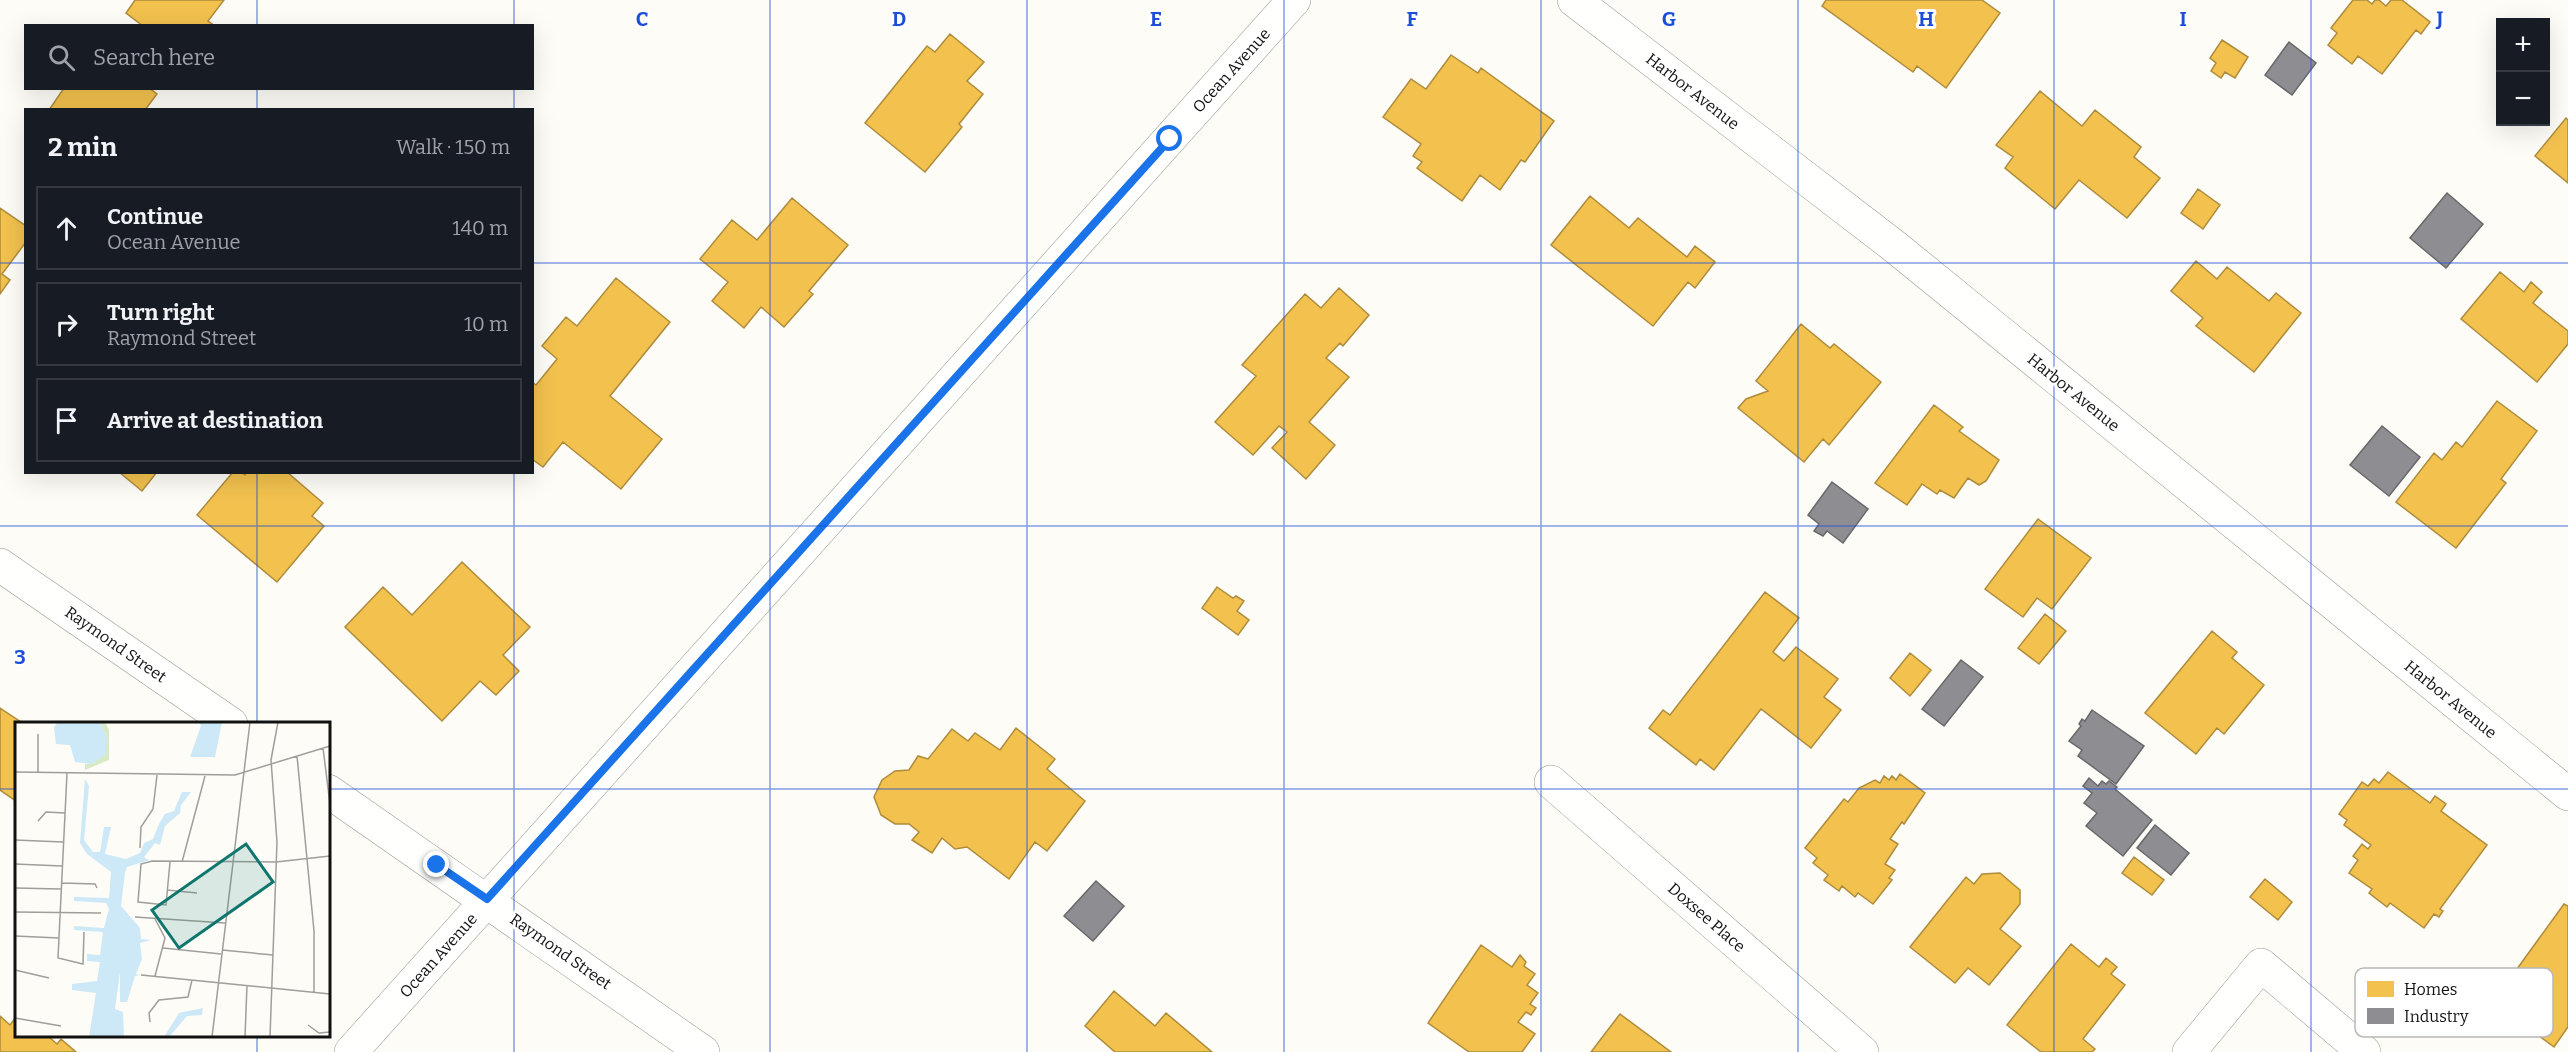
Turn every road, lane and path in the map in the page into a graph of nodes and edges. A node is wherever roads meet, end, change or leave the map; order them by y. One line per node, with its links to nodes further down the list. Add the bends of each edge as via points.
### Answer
1 (1294, 0): 8 (street, Ocean Avenue)
2 (1574, 0): 7 (street, Harbor Avenue, via 1894,246)
3 (0, 565): 4 (street, Raymond Street)
4 (230, 722)
5 (1551, 782): 11 (street, Doxsee Place)
6 (330, 791): 8 (street, Raymond Street)
7 (2568, 794)
8 (487, 899): 9 (street, Ocean Avenue); 10 (street, Raymond Street)
9 (351, 1052)
10 (703, 1052)
11 (1862, 1052)
12 (2189, 1052): 13 (street, via 2261,965)
13 (2364, 1052)

